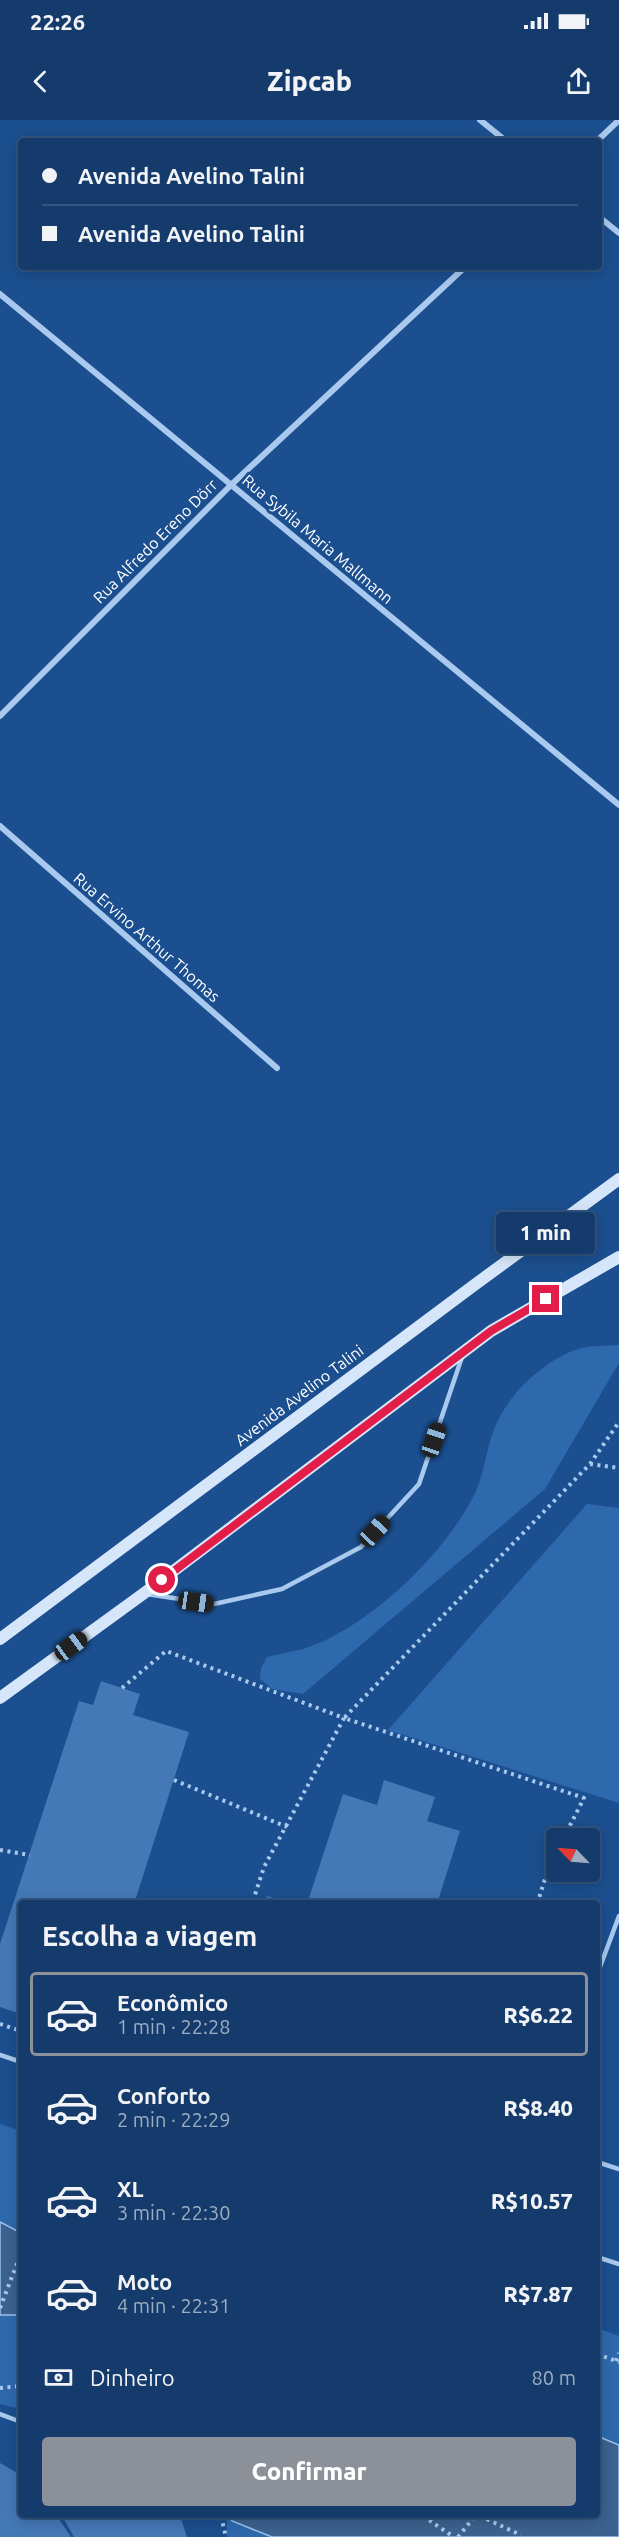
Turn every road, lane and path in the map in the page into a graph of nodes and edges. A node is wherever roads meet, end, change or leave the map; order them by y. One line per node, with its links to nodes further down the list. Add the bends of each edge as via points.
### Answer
1 (480, 120): 3 (street)
2 (619, 120): 4 (street)
3 (502, 138)
4 (600, 138)
5 (602, 219): 6 (street)
6 (619, 233)
7 (462, 270): 9 (street, Rua Alfredo Ereno Dörr)
8 (0, 294): 9 (street, Rua Sybila Maria Mallmann)
9 (231, 485): 10 (street, Rua Alfredo Ereno Dörr); 11 (street, Rua Sybila Maria Mallmann)
10 (0, 716)
11 (619, 805)
12 (0, 826): 13 (street, Rua Ervino Arthur Thomas)
13 (277, 1068)
14 (619, 1179): 21 (main road, Avenida Avelino Talini)
15 (619, 1257): 16 (main road, via 491,1331)
16 (464, 1352): 20 (main road); 20 (lane, via 419,1484 361,1547 282,1589 214,1604)
17 (619, 1422): 18 (path)
18 (590, 1464): 19 (path); 24 (path)
19 (619, 1468)
20 (143, 1594): 23 (main road)
21 (0, 1639)
22 (122, 1688): 24 (path, via 166,1652)
23 (0, 1698)
24 (345, 1718): 26 (path); 27 (path, via 584,1798)
25 (174, 1780): 26 (path)
26 (287, 1827): 31 (path, via 264,1867)
27 (569, 1828)
28 (0, 1850): 29 (path)
29 (30, 1855)
30 (546, 1876): 32 (path)
31 (253, 1900)
32 (538, 1900)
33 (619, 1916): 34 (lane)
34 (600, 1967)
35 (0, 2024): 36 (path)
36 (18, 2030)
37 (0, 2055): 38 (lane)
38 (18, 2061)
39 (600, 2163): 40 (lane)
40 (619, 2169)
41 (600, 2258): 43 (lane)
42 (18, 2261): 44 (path)
43 (619, 2264)
44 (0, 2308)
45 (619, 2354): 47 (path)
46 (600, 2355): 47 (path)
47 (618, 2362)
48 (18, 2386): 49 (path)
49 (0, 2388)
50 (0, 2414): 51 (lane)
51 (18, 2421)
52 (221, 2518): 57 (path)
53 (426, 2518): 58 (path)
54 (473, 2518): 58 (path)
55 (484, 2518): 56 (path)
56 (521, 2535)
57 (226, 2537)
58 (456, 2537)

